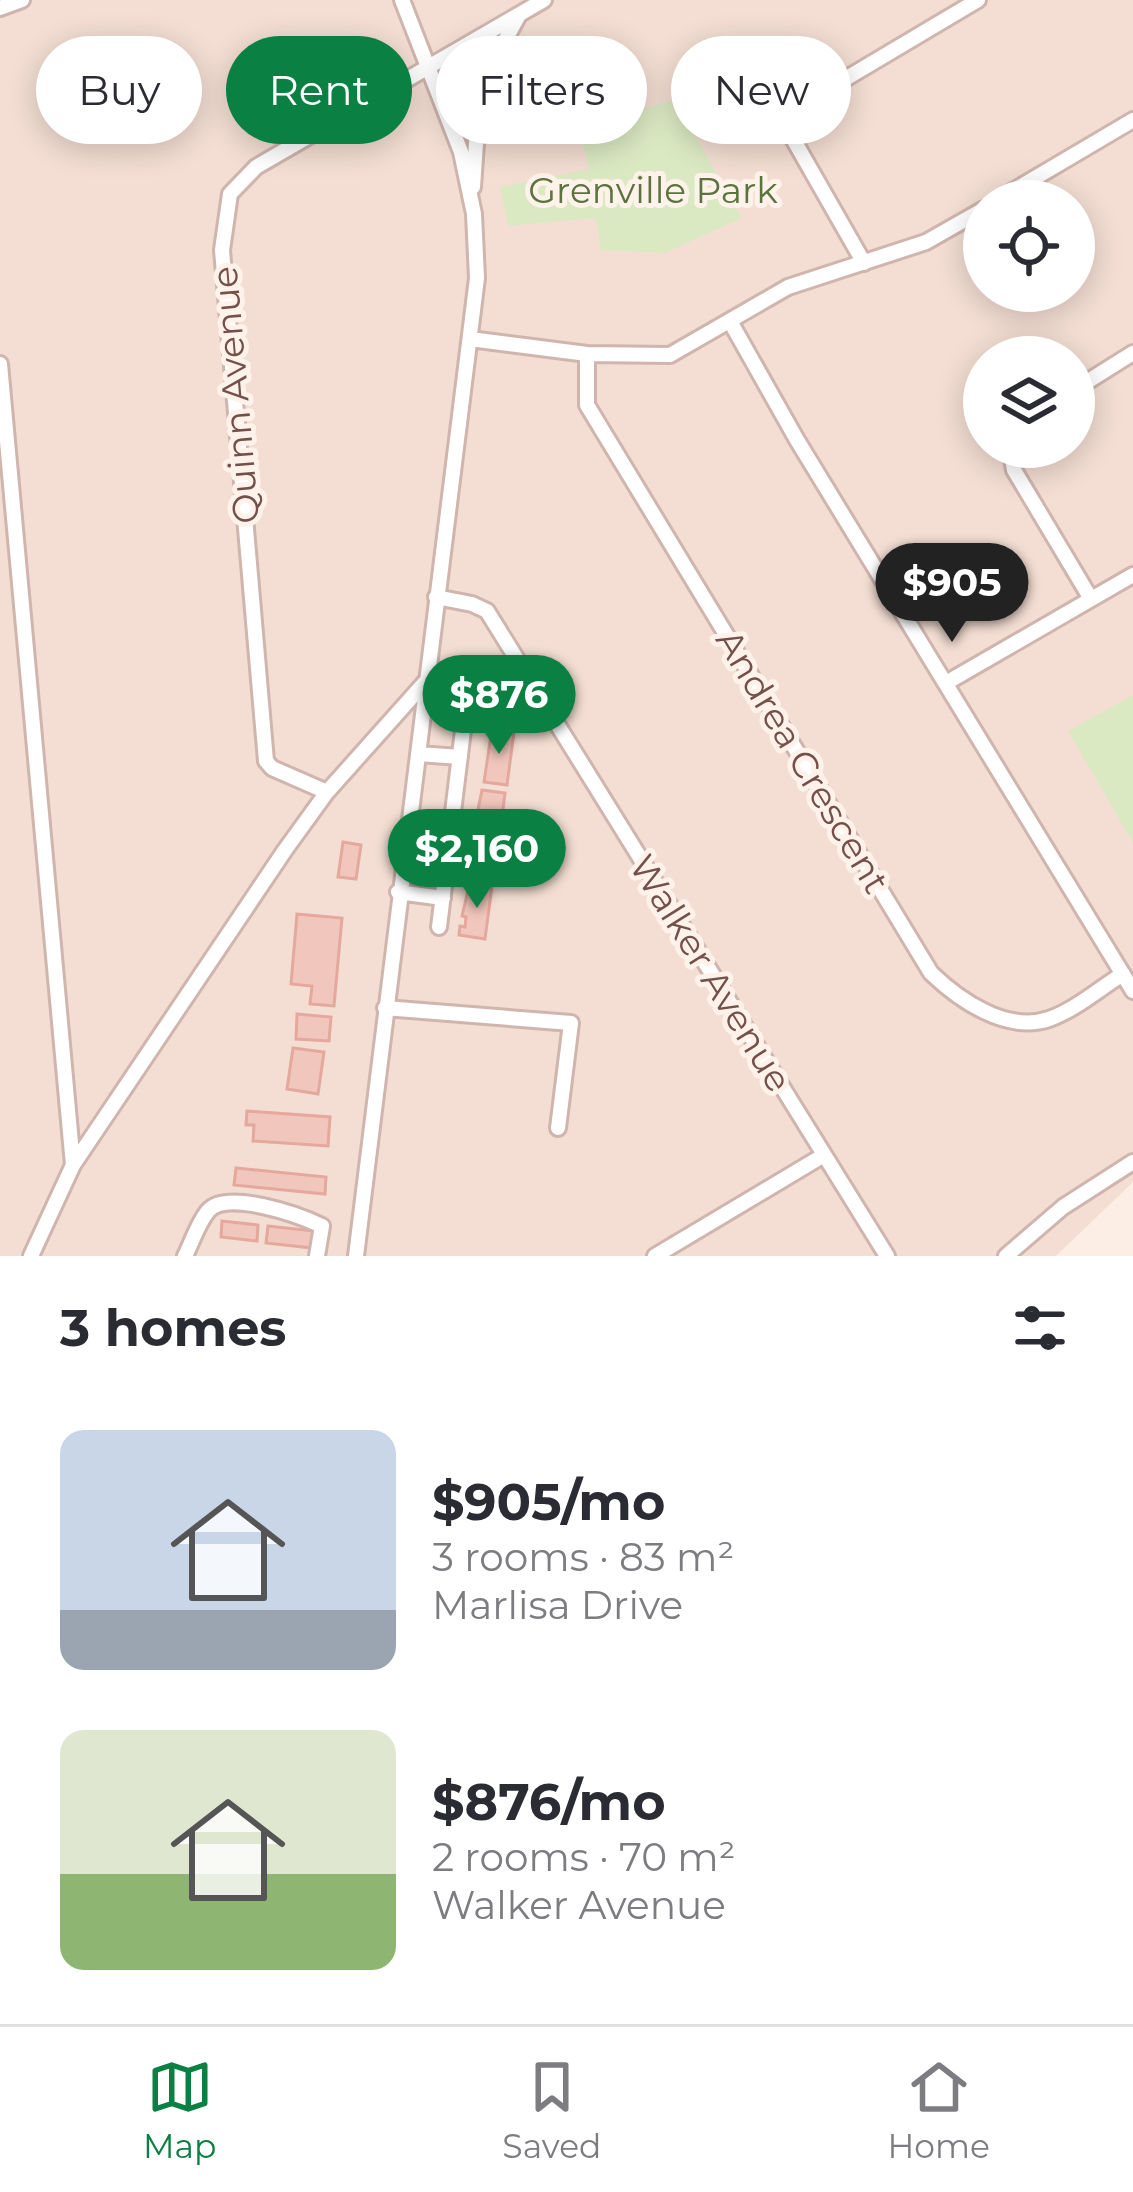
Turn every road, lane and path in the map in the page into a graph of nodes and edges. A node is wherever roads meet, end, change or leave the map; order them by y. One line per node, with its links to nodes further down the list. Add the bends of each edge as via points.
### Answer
1 (22, 0): 5 (street)
2 (402, 0): 7 (street)
3 (544, 0): 6 (street)
4 (978, 0): 12 (street, via 792,117 792,137)
5 (0, 8)
6 (519, 14): 7 (street); 10 (street, via 480,86)
7 (426, 68): 10 (street); 28 (street, Quinn Avenue, via 256,167 230,194 224,218 266,761)
8 (1133, 120): 9 (street)
9 (1032, 180)
10 (472, 204): 14 (street, via 477,278)
11 (963, 220): 12 (street)
12 (864, 262): 13 (street, via 788,287)
13 (731, 322): 16 (street, via 661,357); 24 (street)
14 (470, 339): 16 (street); 21 (street)
15 (1133, 353): 18 (street)
16 (587, 354): 32 (street, Andrea Crescent, via 587,405 931,973 955,996 1016,1024 1050,1018)
17 (0, 364): 38 (street)
18 (1095, 377)
19 (1014, 468): 22 (street)
20 (1133, 575): 22 (street)
21 (436, 597): 23 (street); 36 (street, Walker Avenue, via 487,611)
22 (1090, 599): 24 (street)
23 (428, 679): 26 (street); 28 (street)
24 (946, 683): 32 (street)
25 (464, 722): 27 (street)
26 (418, 754): 27 (street); 29 (street)
27 (460, 757): 30 (street)
28 (327, 792): 38 (street)
29 (398, 892): 30 (street); 34 (street)
30 (442, 898): 31 (street)
31 (439, 926)
32 (1123, 974): 33 (street)
33 (1133, 991)
34 (386, 1008): 35 (street, via 571,1023); 42 (street)
35 (558, 1128)
36 (824, 1155): 43 (street); 44 (street, Walker Avenue)
37 (1133, 1162): 45 (street)
38 (73, 1165): 39 (street)
39 (31, 1256)
40 (185, 1256): 41 (street, via 207,1212 234,1201 322,1226)
41 (317, 1256)
42 (356, 1256)
43 (655, 1256)
44 (887, 1256)
45 (1006, 1256)

